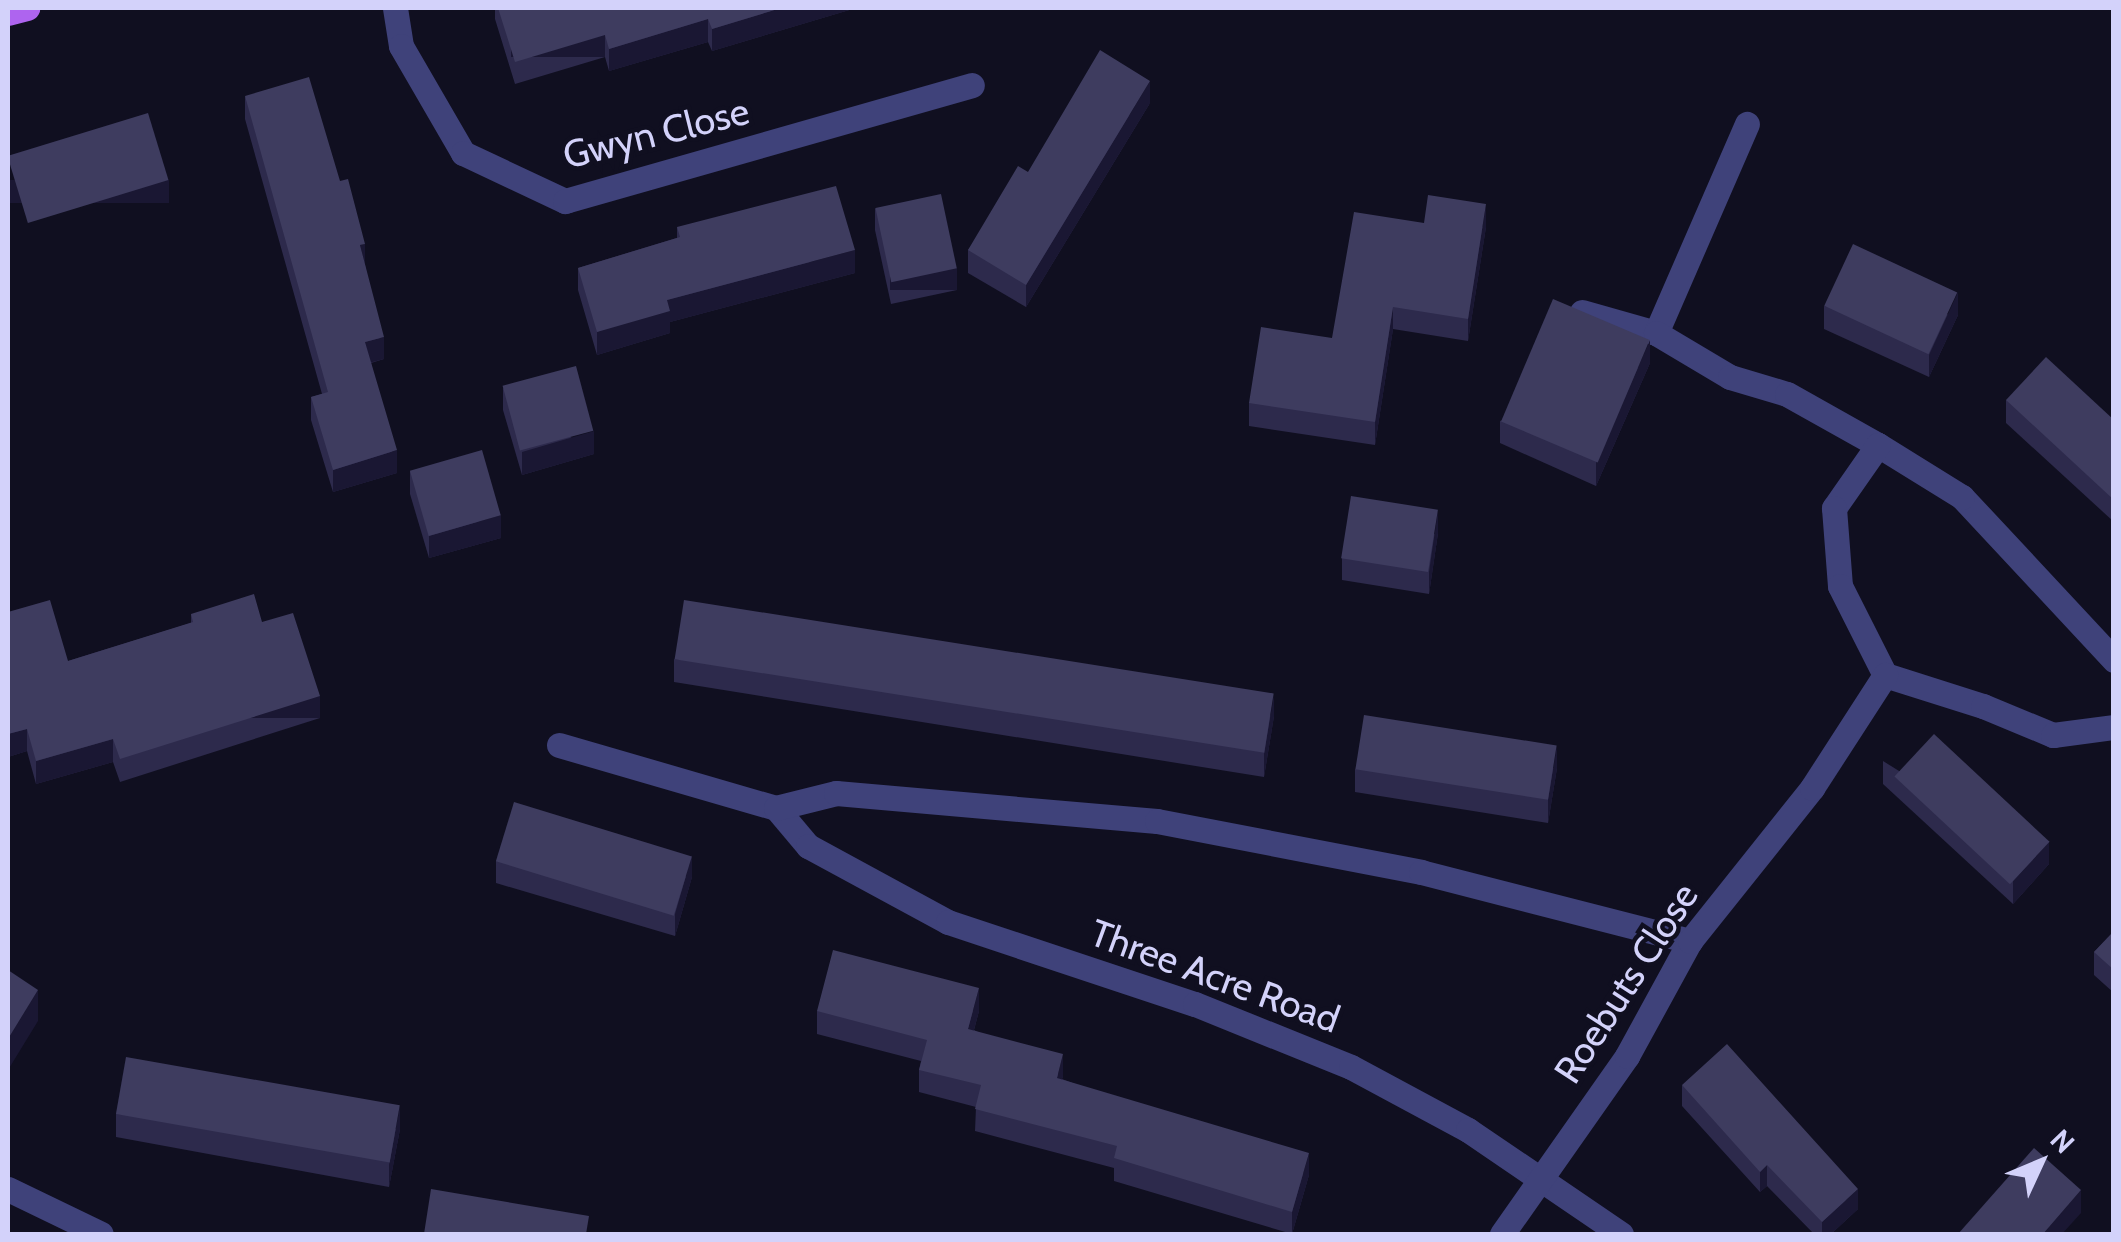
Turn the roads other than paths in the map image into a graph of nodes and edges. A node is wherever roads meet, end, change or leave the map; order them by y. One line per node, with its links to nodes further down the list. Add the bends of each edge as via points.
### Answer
1 (27, 8): 3 (main road)
2 (395, 8): 4 (street, Gwyn Close, via 401,46 463,153 565,200)
3 (8, 13)
4 (972, 84)
5 (1747, 124): 7 (street)
6 (1582, 312): 7 (street)
7 (1656, 333): 8 (street, via 1730,377 1787,394)
8 (1878, 445): 9 (street, via 1962,497); 10 (street, via 1834,508 1840,586)
9 (2114, 660)
10 (1885, 675): 11 (street, via 2054,735); 14 (street, Roebuts Close, via 1812,788)
11 (2114, 727)
12 (559, 746): 13 (street)
13 (776, 808): 14 (street, via 836,793 1157,821 1421,872); 15 (street, Three Acre Road, via 808,846 948,922 1196,1004 1351,1067)
14 (1690, 940): 15 (street, Roebuts Close, via 1627,1056)
15 (1542, 1179): 18 (street, Roebuts Close); 19 (street, Three Acre Road)
16 (8, 1189): 17 (street)
17 (101, 1234)
18 (1502, 1234)
19 (1621, 1234)

